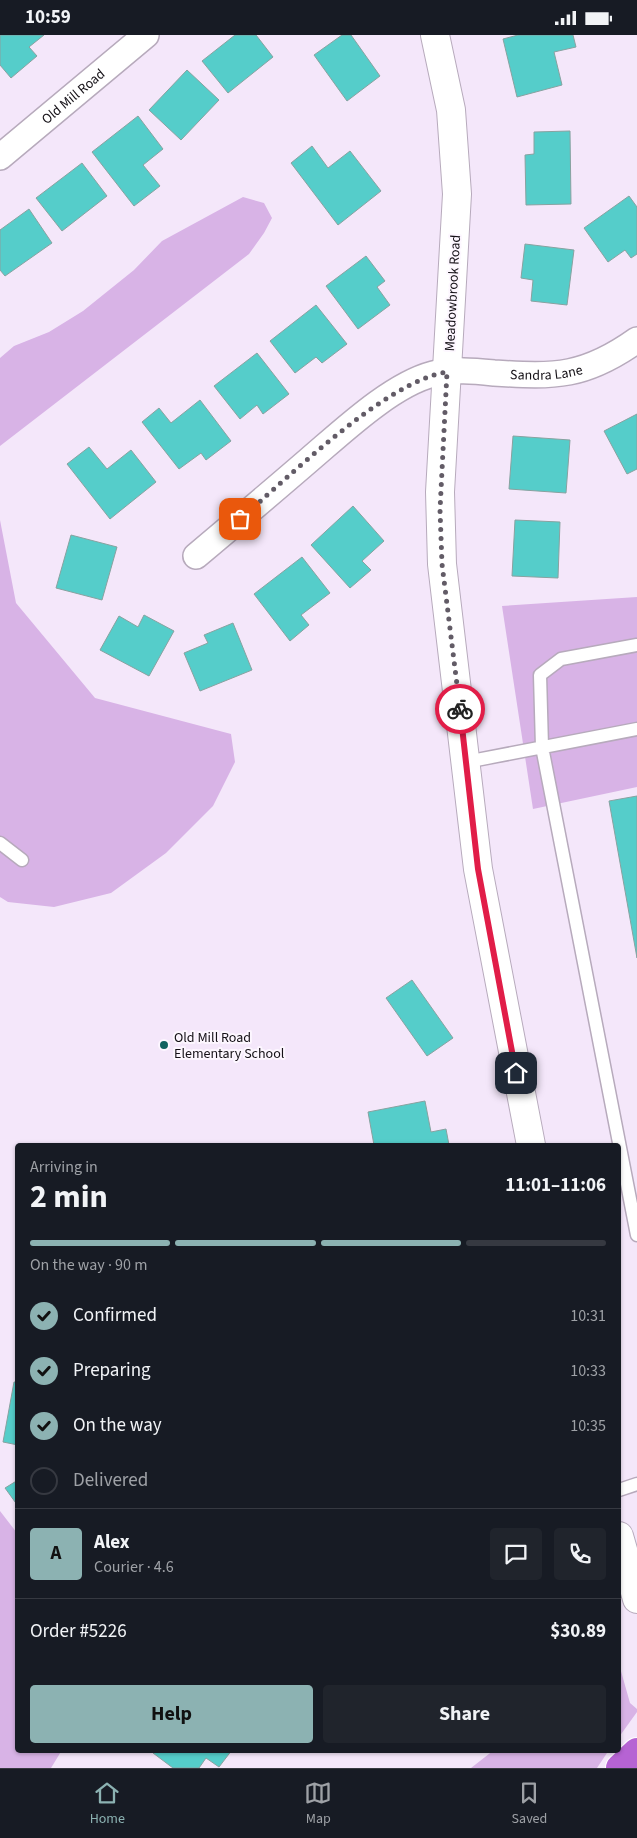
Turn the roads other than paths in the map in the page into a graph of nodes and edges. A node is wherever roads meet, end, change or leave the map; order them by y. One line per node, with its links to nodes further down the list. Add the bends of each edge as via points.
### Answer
1 (146, 35): 3 (street, Old Mill Road)
2 (435, 35): 5 (street, Meadowbrook Road, via 451,110 457,194)
3 (0, 157)
4 (637, 340): 5 (street, Sandra Lane, via 609,359 586,369 539,376 459,370)
5 (447, 372): 6 (street, Sandra Lane, via 433,374 404,387 356,420); 10 (street, Meadowbrook Road, via 440,493 442,564)
6 (196, 556)
7 (637, 645): 9 (lane, via 561,659 540,675)
8 (637, 729): 9 (lane)
9 (542, 747): 10 (lane); 14 (lane)
10 (466, 762): 13 (street, Meadowbrook Road, via 478,869)
11 (0, 843): 12 (lane)
12 (22, 859)
13 (531, 1143)
14 (619, 1143)
15 (621, 1153): 16 (lane)
16 (637, 1235)
17 (637, 1484): 18 (lane)
18 (621, 1489)
19 (621, 1543): 20 (street)
20 (637, 1599)
21 (637, 1752): 22 (highway)
22 (620, 1768)

